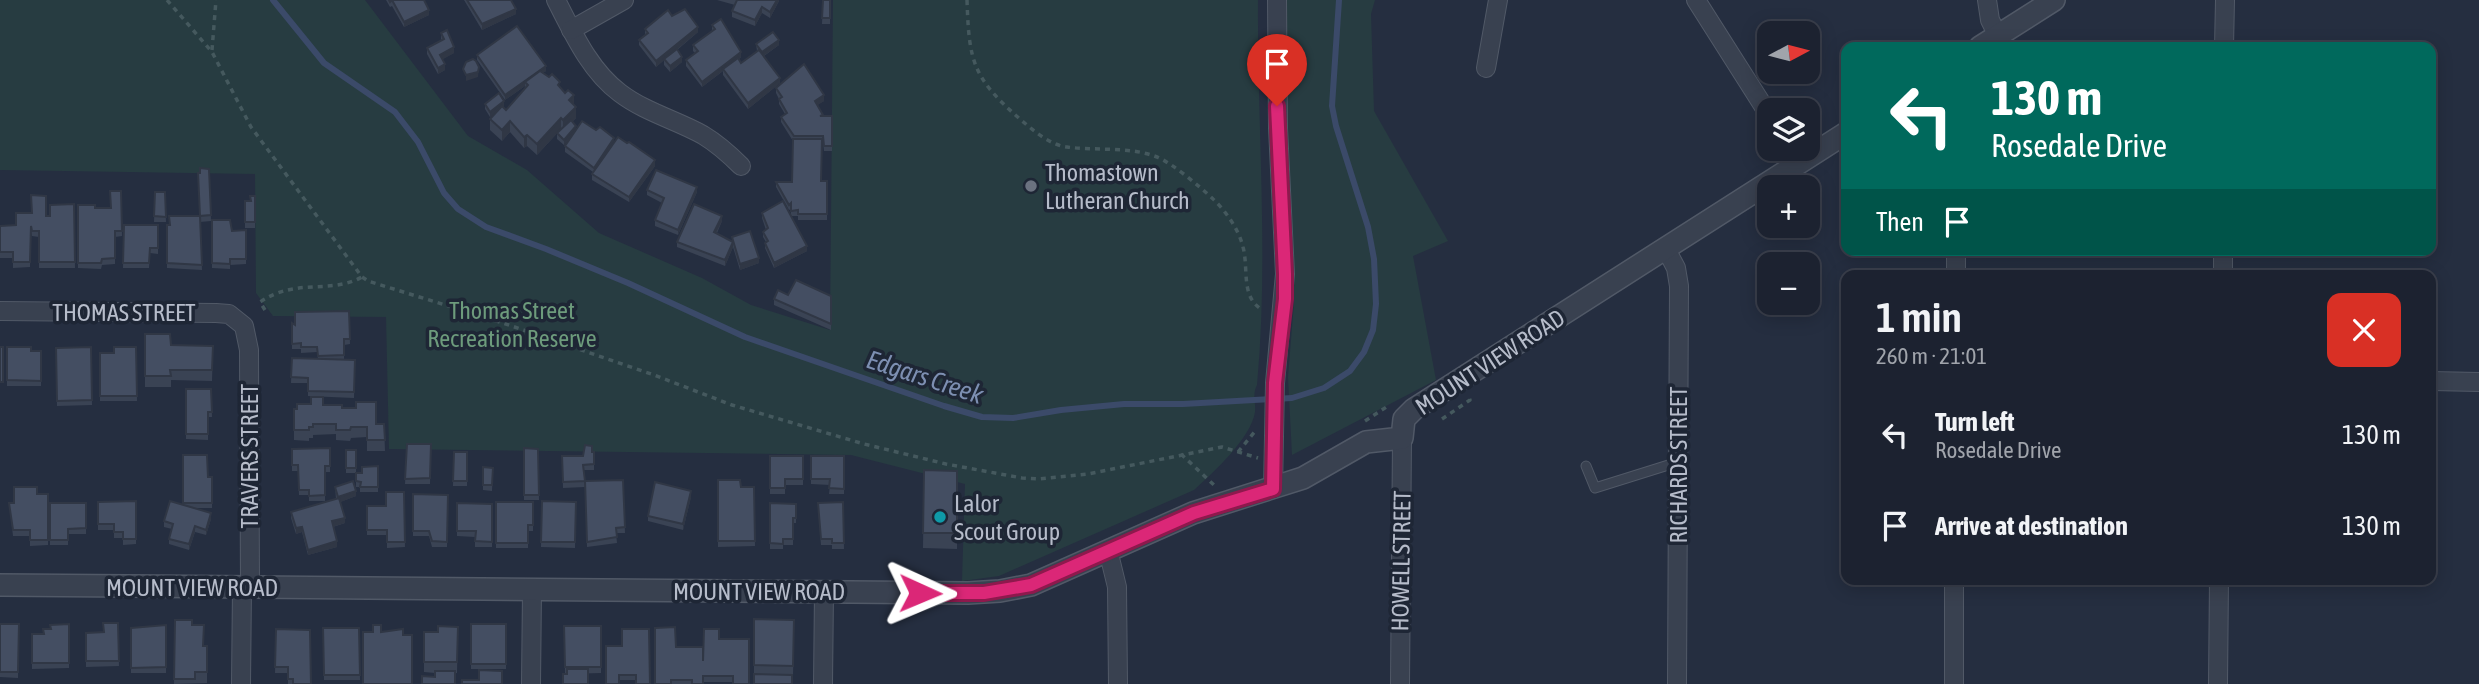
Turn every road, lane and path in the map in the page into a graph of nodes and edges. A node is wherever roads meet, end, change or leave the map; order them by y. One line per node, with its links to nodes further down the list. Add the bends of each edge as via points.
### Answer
1 (167, 0): 15 (path)
2 (216, 0): 15 (path)
3 (556, 0): 12 (street)
4 (624, 0): 12 (street)
5 (967, 0): 26 (path, via 970,49 978,72 984,84 1031,129 1063,147 1159,157 1213,199 1238,232 1248,294 1252,304 1264,311)
6 (1277, 0): 31 (street, via 1285,299)
7 (1499, 0): 16 (street)
8 (1696, 0): 17 (street)
9 (1987, 0): 13 (street)
10 (2054, 0): 13 (street)
11 (2225, 0): 14 (street)
12 (571, 30): 21 (street, via 599,73 622,94 702,135)
13 (1989, 42)
14 (2224, 42)
15 (212, 52): 23 (path, via 251,127)
16 (1486, 68)
17 (1758, 98)
18 (1841, 135): 19 (street, MOUNT VIEW ROAD)
19 (1820, 145)
20 (1788, 161): 22 (street, MOUNT VIEW ROAD)
21 (741, 166)
22 (1666, 248): 33 (street, MOUNT VIEW ROAD, via 1414,409 1404,419); 35 (street, RICHARDS STREET, via 1679,276)
23 (362, 277): 24 (path, via 342,285 279,291 260,302); 34 (path, via 732,405 946,464 1038,479 1088,474)
24 (265, 310)
25 (0, 311): 27 (street, THOMAS STREET, via 216,313 229,314)
26 (1263, 319)
27 (244, 326): 43 (street, TRAVERS STREET, via 249,351)
28 (2436, 381): 29 (street)
29 (2479, 382)
30 (1471, 400): 32 (path)
31 (1267, 419): 34 (path, via 1238,452 1222,447); 37 (street)
32 (1442, 419)
33 (1402, 438): 37 (street, MOUNT VIEW ROAD, via 1366,442 1303,478); 50 (street, HOWELL STREET)
34 (1181, 454): 38 (path, via 1212,482)
35 (1678, 462): 36 (lane, via 1595,488); 51 (street, RICHARDS STREET)
36 (1586, 466)
37 (1273, 489): 38 (street, MOUNT VIEW ROAD)
38 (1225, 502): 39 (street, MOUNT VIEW ROAD)
39 (1108, 550): 45 (street, MOUNT VIEW ROAD, via 1031,585 1000,591); 49 (street, via 1117,587)
40 (0, 585): 43 (street, MOUNT VIEW ROAD)
41 (1954, 585): 52 (street)
42 (2220, 585): 53 (street)
43 (246, 587): 44 (street, MOUNT VIEW ROAD); 46 (street, TRAVERS STREET)
44 (532, 590): 45 (street, MOUNT VIEW ROAD); 47 (street)
45 (824, 592): 48 (street)
46 (241, 684)
47 (531, 684)
48 (823, 684)
49 (1118, 684)
50 (1400, 684)
51 (1677, 684)
52 (1954, 684)
53 (2218, 684)

